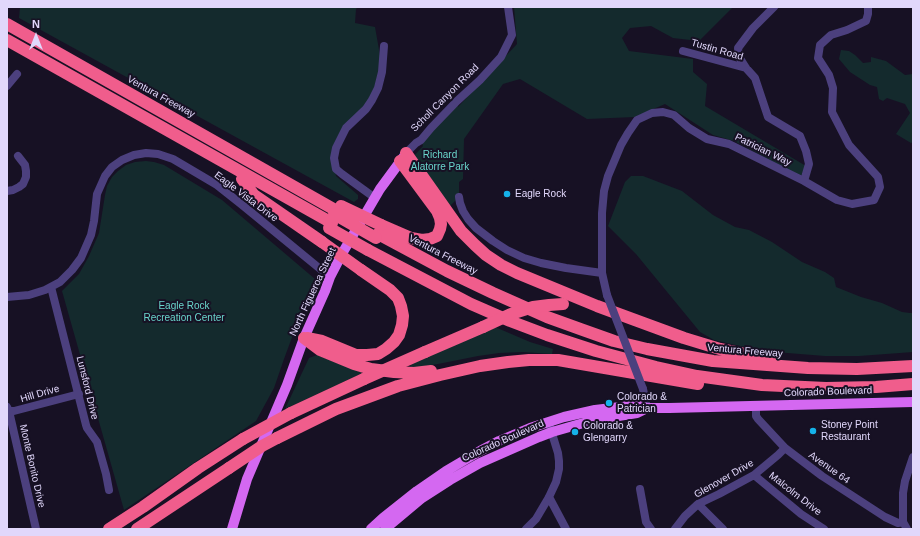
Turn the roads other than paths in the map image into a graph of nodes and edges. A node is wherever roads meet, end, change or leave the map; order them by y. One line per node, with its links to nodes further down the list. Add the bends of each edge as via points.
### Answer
1 (508, 7): 14 (street, Scholl Canyon Road, via 512,35 501,57)
2 (774, 7): 10 (street, via 738,48 739,57)
3 (868, 7): 16 (street, Patrician Way, via 866,21 831,35 820,45 818,58 829,75 833,88 832,112 849,145 878,177 880,187 874,200 852,204 837,200)
4 (7, 24): 20 (highway, Ventura Freeway, via 275,176)
5 (7, 31): 20 (highway)
6 (7, 40): 20 (highway)
7 (384, 46): 19 (street, via 378,88 366,109 346,128 334,158 336,169)
8 (7, 48): 15 (highway, Ventura Freeway)
9 (683, 51): 10 (street, Tustin Road)
10 (746, 68): 16 (street, via 755,78 768,117 800,136 809,164)
11 (17, 74): 12 (street)
12 (7, 86)
13 (18, 156): 17 (street, via 25,165 26,177 19,187)
14 (403, 157): 19 (main road, Scholl Canyon Road); 21 (highway, via 437,211 440,229 437,236 430,239); 26 (highway, via 461,231 486,255 517,273)
15 (242, 179): 20 (highway, Ventura Freeway); 27 (highway, bridge, via 254,196 390,290 398,298 401,306 403,316 400,335 378,354 356,355 322,341)
16 (804, 181): 22 (street, Patrician Way, via 729,144 707,140 674,115 652,113 637,120 621,145 608,176 602,213)
17 (7, 191)
18 (459, 197): 22 (street, via 463,211 476,228 507,250 541,263)
19 (375, 198): 23 (main road, North Figueroa Street)
20 (335, 216): 21 (highway, bridge); 21 (highway, Ventura Freeway, bridge)
21 (375, 238): 29 (highway, Ventura Freeway, via 493,293 614,341 676,355); 34 (highway, Ventura Freeway, via 471,304 510,321 596,351 697,376)
22 (602, 273): 40 (street, Patrician Way, bridge, via 607,295 643,389)
23 (330, 277): 24 (street, Eagle Vista Drive, via 217,186 173,159 146,153 122,160 105,176 97,194 91,235 81,258 60,282); 27 (main road, North Figueroa Street)
24 (51, 287): 25 (street, Eagle Vista Drive, via 29,295); 37 (street, Lunsford Drive)
25 (7, 298)
26 (597, 306): 31 (highway, via 720,349); 55 (highway, bridge, via 563,304 533,307 511,314 364,379 243,439)
27 (304, 338): 28 (highway, via 320,350 354,364 394,372 414,373 500,360); 57 (main road, North Figueroa Street, via 247,479)
28 (529, 360): 36 (highway, via 558,360 702,385 750,390 802,392); 56 (highway, bridge, via 480,366 440,375 398,386 336,409 262,446)
29 (756, 364): 31 (highway, Ventura Freeway); 32 (highway, via 764,372 811,375)
30 (913, 366): 31 (highway, Ventura Freeway)
31 (808, 368)
32 (913, 372)
33 (913, 378): 34 (highway, via 836,382 765,379)
34 (749, 384): 36 (highway, Ventura Freeway)
35 (913, 384): 36 (highway, Ventura Freeway)
36 (826, 388)
37 (79, 394): 41 (street, Hill Drive, via 14,412); 49 (street, Lunsford Drive, via 87,428 98,442)
38 (913, 402): 39 (main road, Colorado Boulevard)
39 (756, 406): 40 (main road, Colorado Boulevard); 44 (street, Avenue 64, via 758,419)
40 (647, 408): 42 (main road, Colorado Boulevard, via 637,405 595,410); 43 (main road, Colorado Boulevard, via 637,413 594,420)
41 (8, 410): 54 (street, Monte Bonito Drive)
42 (548, 422): 43 (street); 46 (main road, Colorado Boulevard, via 499,442)
43 (552, 432): 46 (main road, Colorado Boulevard); 51 (street, via 559,469)
44 (785, 448): 47 (street, Glenover Drive); 53 (street, Avenue 64, via 822,476 885,517)
45 (913, 457): 53 (street, via 903,493)
46 (471, 462): 50 (main road, Colorado Boulevard, via 450,480)
47 (754, 475): 52 (street, Glenover Drive); 65 (street, Malcolm Drive, via 801,514)
48 (640, 489): 62 (street, via 646,522)
49 (109, 490)
50 (419, 495): 58 (main road, Colorado Boulevard, via 383,518); 59 (main road, Colorado Boulevard)
51 (549, 497): 60 (street, via 536,519); 61 (street)
52 (698, 504): 63 (street, Glenover Drive); 64 (street)
53 (905, 526)
54 (36, 529)
55 (109, 529)
56 (137, 529)
57 (232, 529)
58 (371, 529)
59 (385, 529)
60 (526, 529)
61 (566, 529)
62 (650, 529)
63 (675, 529)
64 (723, 529)
65 (824, 529)

